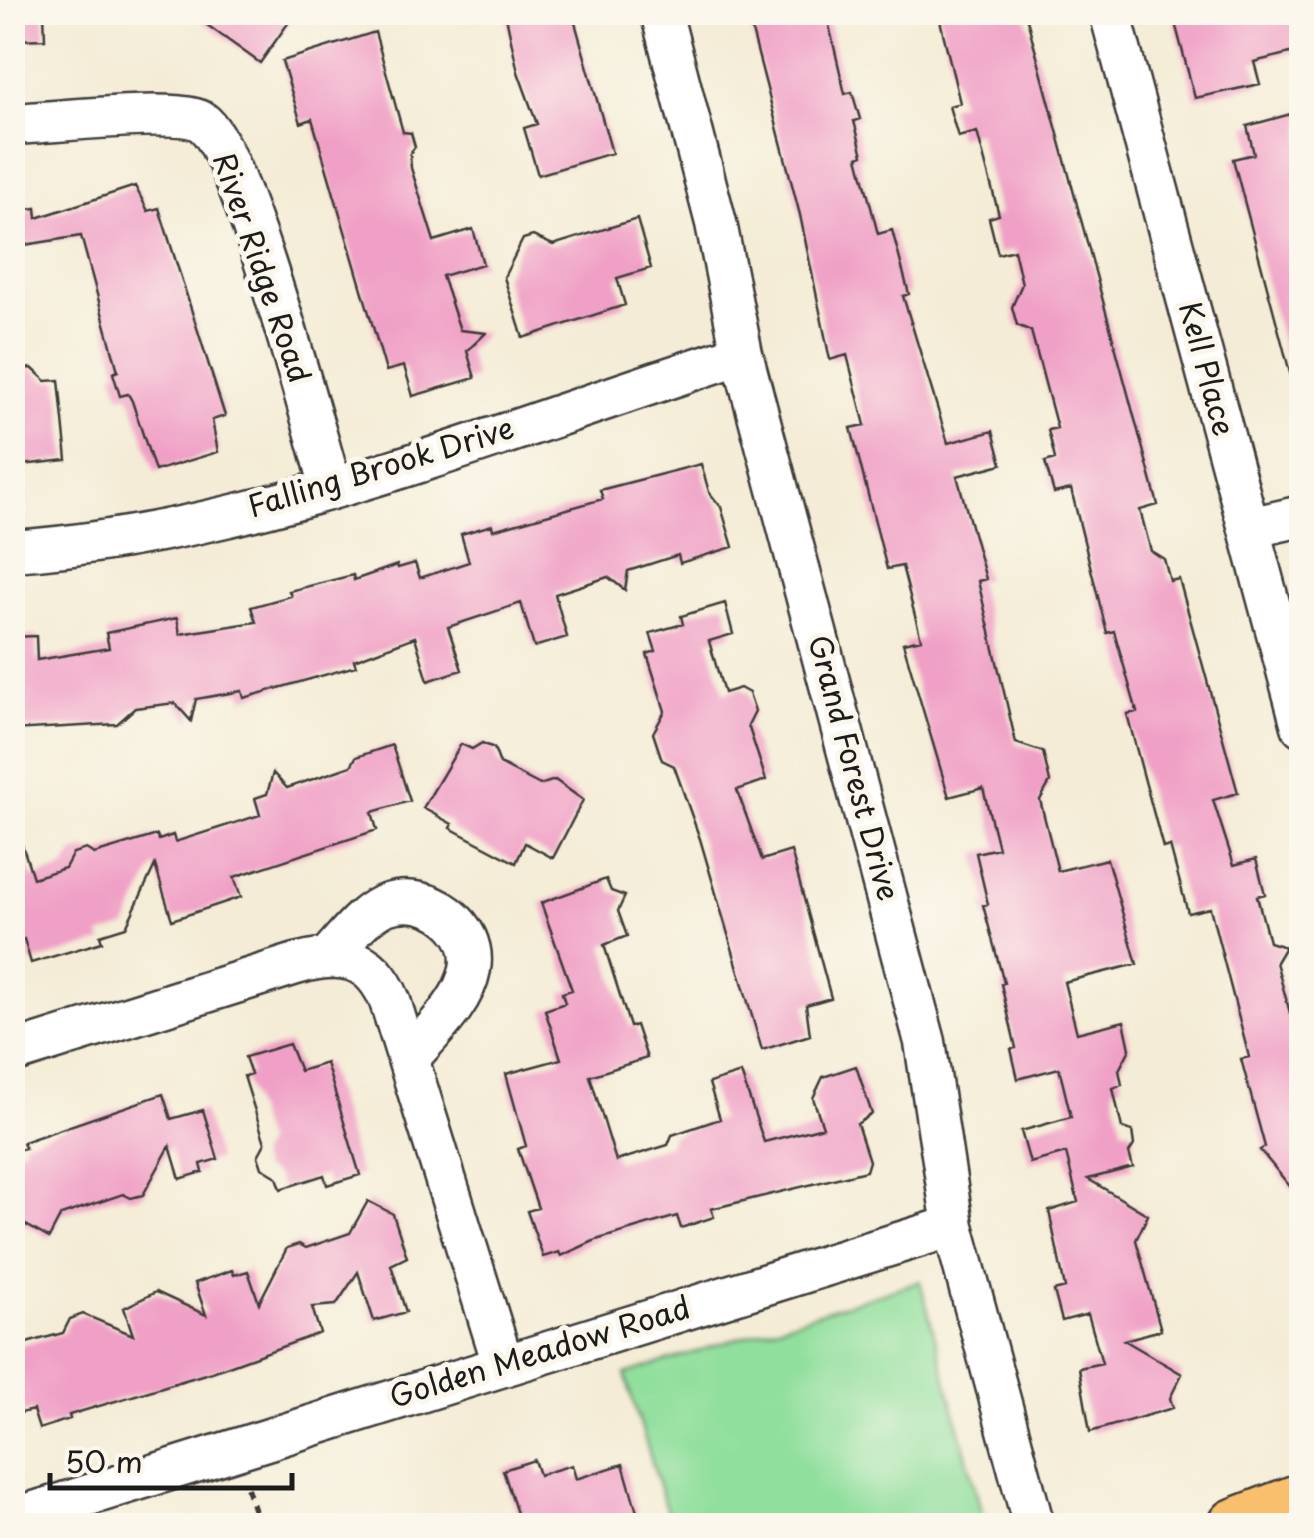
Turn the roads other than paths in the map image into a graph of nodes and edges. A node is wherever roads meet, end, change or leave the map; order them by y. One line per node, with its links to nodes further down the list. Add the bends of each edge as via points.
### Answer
1 (661, 12): 4 (street, Grand Forest Drive, via 716,222)
2 (1110, 12): 7 (street, Kell Place)
3 (12, 124): 5 (street, River Ridge Road, via 169,115 201,121 213,132 239,187)
4 (742, 354): 5 (street, Falling Brook Drive); 13 (street, Grand Forest Drive, via 925,1042)
5 (331, 487): 8 (street, Falling Brook Drive, via 123,536)
6 (1302, 516): 7 (street)
7 (1249, 528): 9 (street, Kell Place)
8 (12, 550)
9 (1302, 726)
10 (330, 954): 11 (street); 12 (street, via 352,959 383,984); 12 (street, via 386,904 417,902 453,919 469,946 465,988)
11 (12, 1053)
12 (409, 1058): 14 (street)
13 (953, 1226): 14 (street, Golden Meadow Road); 17 (street, Grand Forest Drive)
14 (502, 1364): 16 (street, Golden Meadow Road)
15 (1302, 1500): 18 (main road)
16 (12, 1519)
17 (1034, 1526)
18 (1236, 1526)

